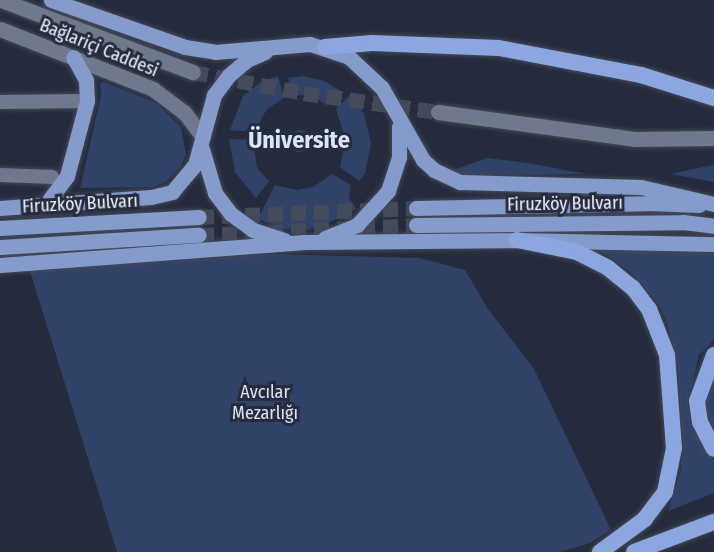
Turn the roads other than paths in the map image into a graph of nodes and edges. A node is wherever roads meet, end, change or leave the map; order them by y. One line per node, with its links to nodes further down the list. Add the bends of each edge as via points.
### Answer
1 (2, 0): 7 (main road, Bağlariçi Caddesi)
2 (51, 0): 4 (main road, via 185,47 215,52)
3 (0, 29): 6 (main road, Bağlariçi Caddesi)
4 (276, 47): 5 (main road); 14 (main road, via 247,60 228,75 214,94)
5 (325, 47): 8 (highway, via 372,43 499,48 641,75); 12 (main road, via 349,57 372,76)
6 (73, 57): 9 (main road, via 86,80); 14 (main road, Bağlariçi Caddesi, via 134,80 168,98 184,112)
7 (193, 72)
8 (714, 98)
9 (87, 101): 10 (street); 17 (main road, via 68,176)
10 (0, 102)
11 (438, 112): 13 (main road, via 634,139)
12 (398, 121): 18 (main road, via 423,160 460,182 641,186); 27 (main road, via 401,141 395,174 378,205 349,229)
13 (714, 138)
14 (202, 142): 17 (main road, via 180,185 160,196); 27 (main road, via 215,193 231,214 253,230 278,240)
15 (0, 175): 16 (street)
16 (52, 177)
17 (46, 204): 19 (main road)
18 (714, 205): 20 (main road, Firuzköy Bulvarı, via 648,202)
19 (0, 208)
20 (416, 208)
21 (199, 217): 24 (main road, Firuzköy Bulvarı)
22 (416, 225): 23 (main road, Firuzköy Bulvarı, via 683,222)
23 (714, 226)
24 (0, 228)
25 (199, 235): 29 (main road, Firuzköy Bulvarı)
26 (517, 240): 27 (main road); 28 (main road); 34 (highway, via 577,252 608,268 633,288 649,309 667,355 674,448 665,492 645,519)
27 (305, 242): 30 (main road)
28 (714, 244)
29 (0, 247)
30 (0, 266)
31 (714, 355): 32 (highway, via 697,401 700,422)
32 (714, 449)
33 (714, 522): 35 (highway)
34 (600, 552)
35 (634, 552)

